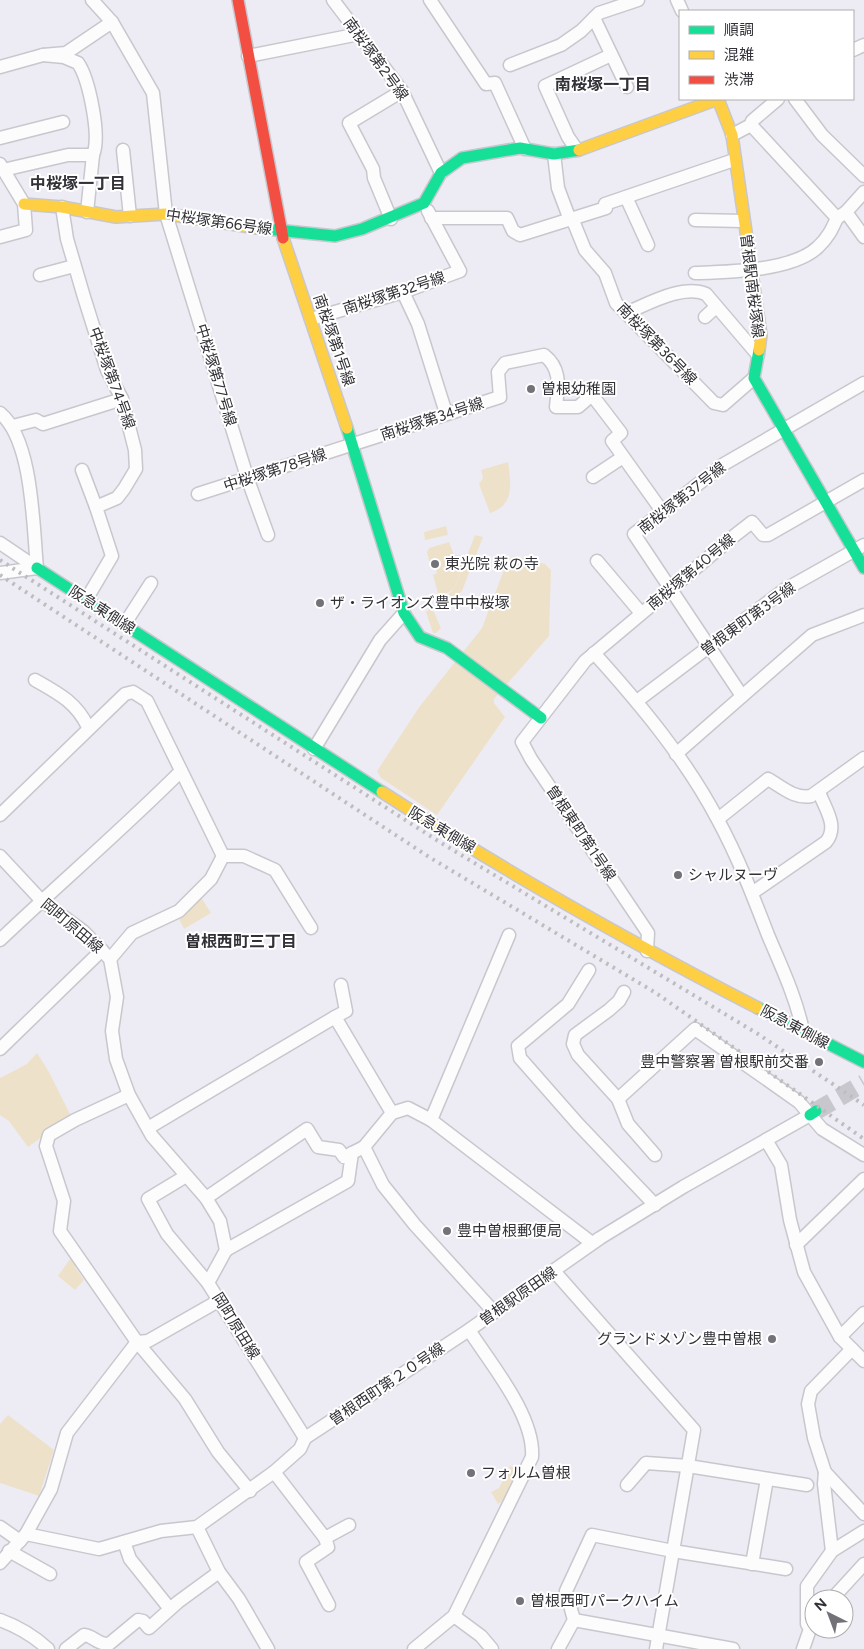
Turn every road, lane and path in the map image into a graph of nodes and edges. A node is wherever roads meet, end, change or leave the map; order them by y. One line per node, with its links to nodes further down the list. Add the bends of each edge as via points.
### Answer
1 (92, 0): 7 (street, 中桜塚第77号線)
2 (238, 0): 11 (street, 南桜塚第1号線)
3 (334, 0): 8 (street, 南桜塚第2号線)
4 (430, 0): 24 (street, via 486,84 495,83)
5 (638, 0): 6 (street)
6 (594, 18): 10 (street); 12 (street, via 581,32 561,45)
7 (112, 22): 9 (street, via 66,53); 39 (street, 中桜塚第77号線, via 153,93)
8 (359, 34): 11 (street); 15 (street, 南桜塚第2号線)
9 (43, 55): 13 (street); 28 (street, via 74,60 80,66 97,129)
10 (611, 55): 14 (street); 26 (street, via 545,86 568,138)
11 (248, 56): 47 (street, 南桜塚第1号線)
12 (510, 64)
13 (0, 67)
14 (627, 87)
15 (402, 92): 31 (street, 南桜塚第2号線); 42 (street, via 349,123 374,169 374,178)
16 (715, 100): 26 (street)
17 (718, 100): 22 (street, 曽根駅南桜塚線)
18 (777, 100): 21 (street)
19 (796, 100): 32 (street, via 822,135)
20 (63, 122): 23 (street)
21 (751, 125): 22 (street); 40 (street)
22 (732, 135): 29 (street, 曽根駅南桜塚線)
23 (0, 138)
24 (525, 149): 27 (street); 31 (street, via 462,158)
25 (123, 150): 41 (street)
26 (577, 150): 27 (street)
27 (554, 154): 44 (street, 南桜塚第36号線, via 558,188)
28 (94, 155): 30 (street, via 68,155); 38 (street)
29 (734, 160): 34 (street); 46 (street, 曽根駅南桜塚線)
30 (2, 167): 36 (street)
31 (441, 174): 35 (street)
32 (864, 176)
33 (864, 192): 40 (street)
34 (626, 197): 44 (street, via 605,204 606,208); 50 (street)
35 (424, 203): 42 (street, 中桜塚第66号線); 43 (street, 南桜塚第32号線)
36 (24, 204): 37 (street, 中桜塚第66号線); 48 (street, via 26,230)
37 (62, 207): 38 (street, 中桜塚第66号線); 51 (street, 中桜塚第74号線)
38 (87, 212): 41 (street, 中桜塚第66号線)
39 (166, 214): 41 (street, 中桜塚第66号線); 47 (street, 中桜塚第66号線); 72 (street, 中桜塚第77号線)
40 (841, 215): 49 (street); 52 (street, via 817,249 798,259)
41 (130, 216)
42 (391, 218): 47 (street, 中桜塚第66号線, via 335,236)
43 (431, 218): 44 (street, via 507,218 513,231 520,235); 55 (street, 南桜塚第32号線, via 460,270)
44 (570, 220): 57 (street, 南桜塚第36号線, via 585,250 605,273 616,304)
45 (695, 220): 46 (street)
46 (743, 221): 52 (street, 曽根駅南桜塚線)
47 (281, 231): 59 (street, 南桜塚第1号線)
48 (0, 237)
49 (864, 237)
50 (648, 245)
51 (74, 266): 54 (street); 63 (street, 中桜塚第74号線, via 107,370)
52 (751, 271): 53 (street); 60 (street, 曽根駅南桜塚線, via 761,335)
53 (694, 273)
54 (40, 275)
55 (403, 292): 59 (street, 南桜塚第32号線); 65 (street, via 418,324)
56 (716, 307): 57 (street, via 706,294 692,291 666,296); 58 (street); 60 (street)
57 (626, 313): 61 (street, 南桜塚第36号線, via 714,403 723,405)
58 (704, 317)
59 (311, 320): 68 (street, 南桜塚第1号線)
60 (758, 355): 61 (street, 曽根駅南桜塚線)
61 (754, 378): 67 (street)
62 (864, 383): 67 (street, 南桜塚第37号線)
63 (122, 399): 66 (street, via 43,424 36,420); 76 (street, 中桜塚第74号線, via 131,427 136,469 118,498)
64 (0, 413): 66 (street)
65 (446, 413): 68 (street, 南桜塚第34号線); 69 (street, 南桜塚第34号線, via 500,398 498,372 505,363 544,355 553,362 559,378 556,407 578,407 592,395 621,433 612,442)
66 (13, 426): 82 (street, via 28,474)
67 (785, 430): 75 (street); 77 (street, 南桜塚第37号線, via 724,464)
68 (351, 446): 72 (street, 中桜塚第78号線); 88 (street, 南桜塚第1号線)
69 (623, 457): 71 (street); 77 (street)
70 (82, 470): 76 (street)
71 (593, 477)
72 (248, 480): 74 (street, 中桜塚第78号線); 78 (street, 中桜塚第77号線)
73 (864, 480): 75 (street, 南桜塚第40号線)
74 (198, 494)
75 (826, 502): 80 (street); 86 (street, 南桜塚第40号線, via 768,535 763,535 752,522)
76 (96, 507): 87 (street, via 112,556)
77 (662, 511): 86 (street, 南桜塚第37号線, via 634,534)
78 (268, 535)
79 (0, 543): 82 (street, 阪急東側線)
80 (859, 548): 83 (street); 92 (street, 曽根東町第3号線, via 784,590)
81 (597, 561): 89 (street)
82 (37, 568): 84 (street); 87 (street, 阪急東側線)
83 (864, 568)
84 (0, 573)
85 (150, 583): 91 (street)
86 (672, 587): 89 (street, 南桜塚第40号線); 92 (street)
87 (86, 600): 91 (street, 阪急東側線)
88 (404, 613): 97 (street, 南桜塚第1号線, via 420,637 460,656); 99 (street, via 380,640)
89 (641, 613): 93 (street, 南桜塚第40号線)
90 (864, 615): 95 (street, via 812,635)
91 (124, 625): 99 (street, 阪急東側線)
92 (709, 646): 95 (street); 96 (street, 曽根東町第3号線)
93 (594, 653): 96 (street); 97 (street, 南桜塚第40号線)
94 (35, 680): 98 (street, via 68,699 82,713)
95 (742, 696): 100 (street)
96 (637, 701): 100 (street)
97 (541, 718): 113 (street, 曽根東町第1号線, via 522,742 648,933)
98 (88, 727): 102 (street, via 125,694 137,693 148,701); 104 (street)
99 (314, 749): 113 (street, 阪急東側線, via 442,831)
100 (676, 754): 105 (street)
101 (864, 758): 103 (street)
102 (181, 771): 107 (street); 109 (street, via 134,818)
103 (819, 792): 105 (street, via 802,797 768,779); 108 (street, via 832,822 832,834 826,842)
104 (0, 815)
105 (718, 820): 108 (street)
106 (0, 856): 109 (street, 岡町原田線)
107 (223, 856): 110 (street, via 244,856 275,870); 114 (street, via 211,879 179,911 132,932)
108 (752, 893): 119 (street, via 798,1009)
109 (41, 900): 112 (street); 114 (street, 岡町原田線, via 83,931)
110 (311, 928)
111 (509, 935): 126 (street)
112 (0, 940)
113 (647, 951): 119 (street, 阪急東側線)
114 (106, 955): 120 (street); 122 (street, 岡町原田線, via 117,997 112,1031 116,1059)
115 (589, 970): 135 (street, via 568,1004 518,1046 520,1058)
116 (341, 985): 118 (street, via 346,1011)
117 (624, 992): 123 (street, via 609,1010 575,1036 573,1044 578,1055)
118 (335, 1017): 124 (street); 127 (street)
119 (802, 1031): 121 (street, 阪急東側線)
120 (0, 1049)
121 (864, 1062)
122 (128, 1095): 127 (street, 岡町原田線); 146 (street, via 49,1136 46,1146 64,1201 60,1231)
123 (618, 1098): 125 (street, via 695,1029); 130 (street, via 628,1124)
124 (392, 1113): 126 (street, via 408,1108); 129 (street)
125 (813, 1113): 128 (street, 曽根駅原田線); 131 (street, via 822,1129)
126 (432, 1120): 136 (street)
127 (148, 1128): 132 (street, 岡町原田線)
128 (766, 1140): 135 (street, 曽根駅原田線); 137 (street, via 781,1165)
129 (358, 1150): 134 (street, via 344,1157 339,1150 318,1147 307,1129); 138 (street, via 348,1181); 142 (street, via 415,1225)
130 (655, 1155)
131 (864, 1155)
132 (186, 1176): 134 (street, 岡町原田線); 140 (street, via 148,1199 167,1234)
133 (864, 1179): 137 (street)
134 (206, 1198): 138 (street, 岡町原田線, via 220,1220)
135 (654, 1205): 136 (street, 曽根駅原田線)
136 (592, 1243): 139 (street, 曽根駅原田線)
137 (796, 1244): 145 (street, via 804,1272)
138 (226, 1250): 140 (street, 岡町原田線)
139 (554, 1271): 142 (street, 曽根駅原田線); 150 (street, via 694,1430)
140 (208, 1283): 141 (street, 岡町原田線)
141 (220, 1300): 146 (street, via 148,1341); 149 (street, 岡町原田線)
142 (494, 1312): 144 (street, 曽根駅原田線)
143 (864, 1313): 145 (street)
144 (469, 1330): 149 (street, 曽根西町第２０号線); 178 (street, 曽根駅原田線, via 518,1407 532,1457)
145 (840, 1337): 147 (street)
146 (137, 1342): 156 (street, via 185,1399 218,1452); 162 (street, via 67,1433 51,1489)
147 (852, 1349): 148 (street); 152 (street, via 811,1390 808,1404)
148 (864, 1361)
149 (305, 1438): 151 (street, via 300,1449)
150 (688, 1466): 153 (street); 154 (street, via 646,1463); 166 (street)
151 (274, 1472): 156 (street); 163 (street)
152 (825, 1472): 157 (street); 167 (street)
153 (767, 1479): 155 (street); 169 (street)
154 (627, 1485)
155 (807, 1485)
156 (250, 1491): 160 (street)
157 (864, 1514)
158 (349, 1524): 163 (street)
159 (0, 1527): 162 (street)
160 (197, 1527): 164 (street, via 161,1531); 172 (street)
161 (864, 1531): 167 (street)
162 (23, 1537): 164 (street, via 99,1548); 165 (street)
163 (325, 1538): 176 (street, via 328,1547 306,1562)
164 (124, 1542): 177 (street, via 130,1558)
165 (9, 1551): 168 (street); 173 (street)
166 (673, 1551): 169 (street); 180 (street, via 592,1535 566,1591); 181 (street)
167 (832, 1551): 174 (street)
168 (0, 1563)
169 (752, 1564): 171 (street)
170 (864, 1564): 175 (street)
171 (786, 1570)
172 (219, 1572): 177 (street); 184 (street, via 239,1598)
173 (50, 1574)
174 (806, 1589)
175 (841, 1589)
176 (329, 1605)
177 (170, 1609): 183 (street, via 150,1628 143,1620 138,1620 109,1644 100,1644 84,1635)
178 (454, 1616): 185 (street, 曽根駅原田線); 186 (street, via 481,1636)
179 (0, 1620): 182 (street, via 20,1627)
180 (574, 1620): 181 (street); 187 (street)
181 (657, 1643): 188 (street)
182 (48, 1649)
183 (66, 1649)
184 (268, 1649)
185 (414, 1649)
186 (492, 1649)
187 (558, 1649)
188 (733, 1649)

